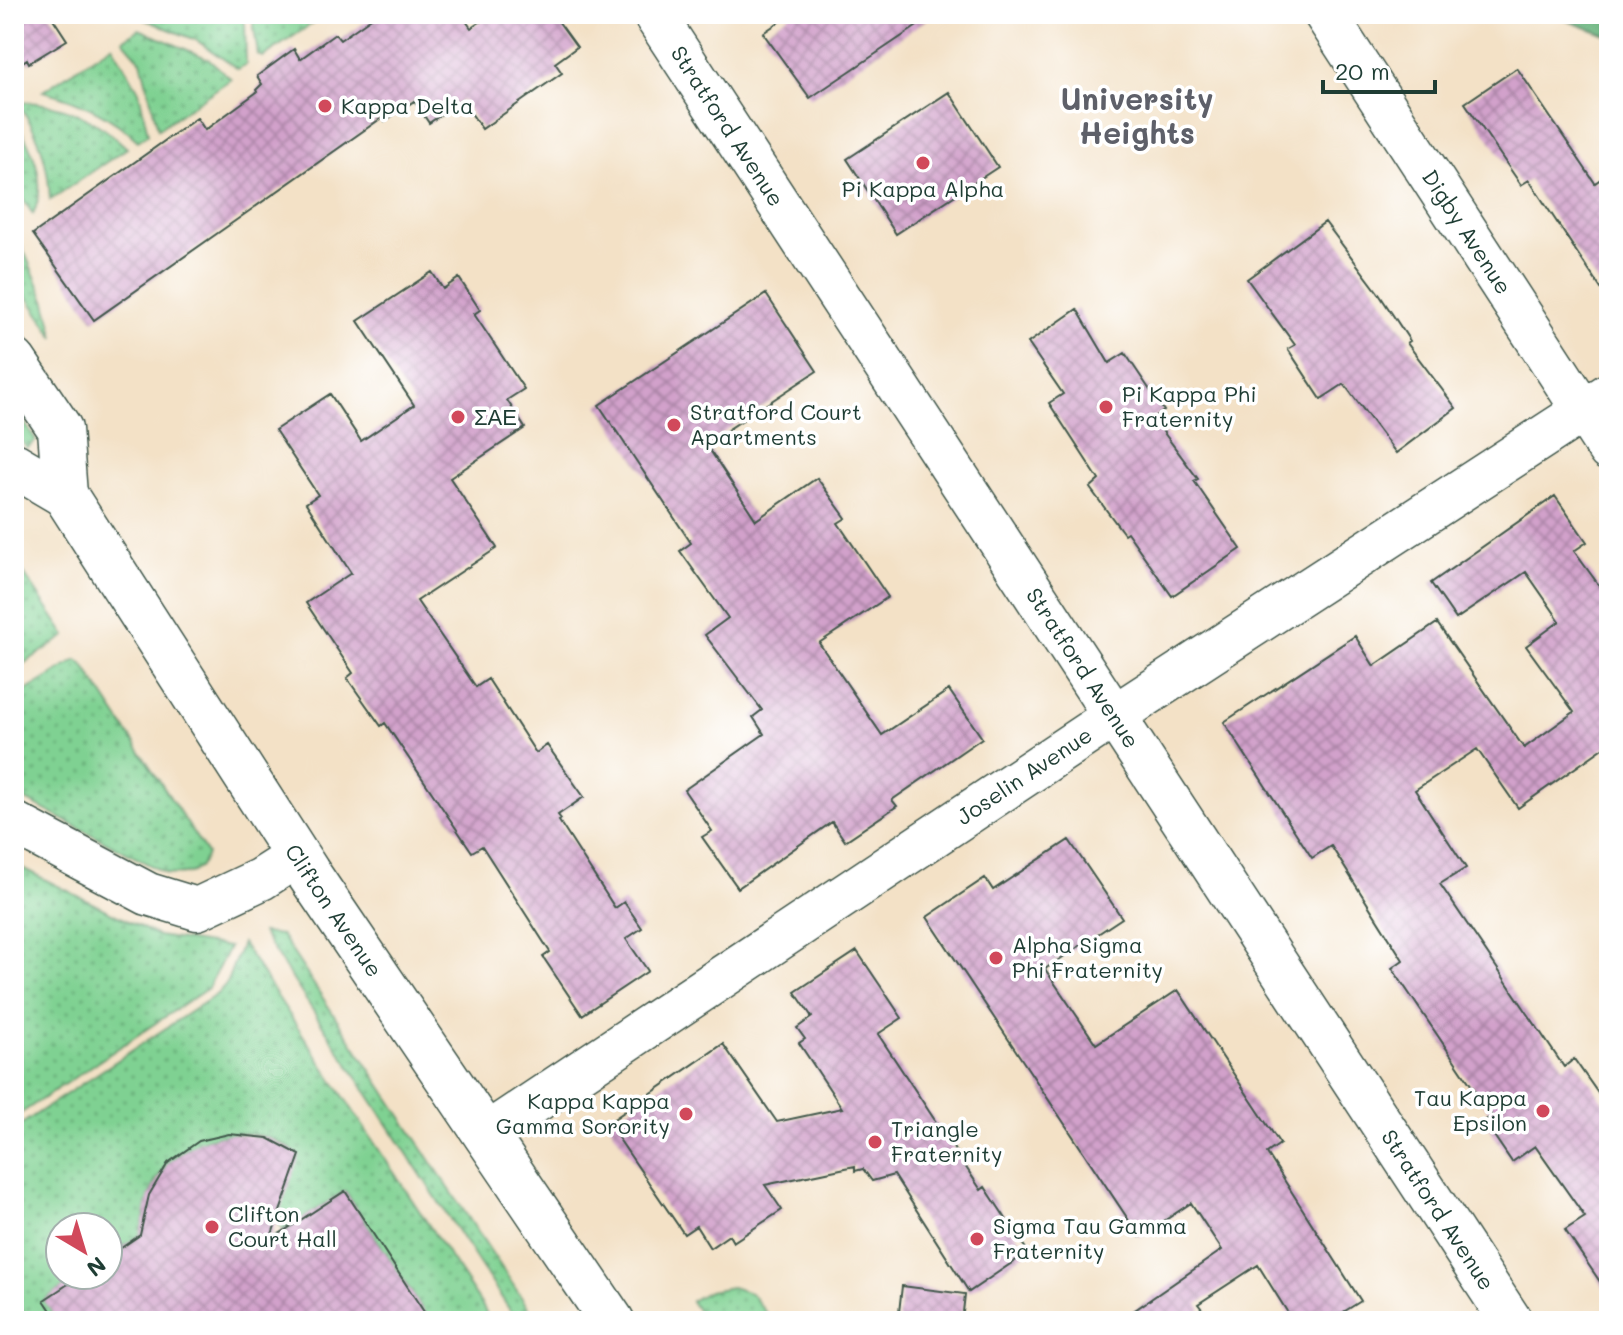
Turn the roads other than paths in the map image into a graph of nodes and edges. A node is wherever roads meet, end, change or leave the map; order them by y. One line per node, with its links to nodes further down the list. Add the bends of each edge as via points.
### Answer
1 (654, 14): 8 (street, Stratford Avenue)
2 (1325, 14): 4 (street, Digby Avenue)
3 (14, 361): 7 (main road, Clifton Avenue, via 60,429)
4 (1596, 402): 5 (street, Digby Avenue); 8 (street, Joselin Avenue)
5 (1609, 450)
6 (14, 465): 7 (main road, Clifton Avenue)
7 (65, 495): 10 (main road, Clifton Avenue)
8 (1114, 716): 11 (street, Joselin Avenue); 13 (street, Stratford Avenue)
9 (14, 823): 10 (street, via 148,894 197,909)
10 (297, 856): 11 (main road, Clifton Avenue)
11 (485, 1135): 12 (main road, Clifton Avenue)
12 (612, 1321)
13 (1511, 1321)

